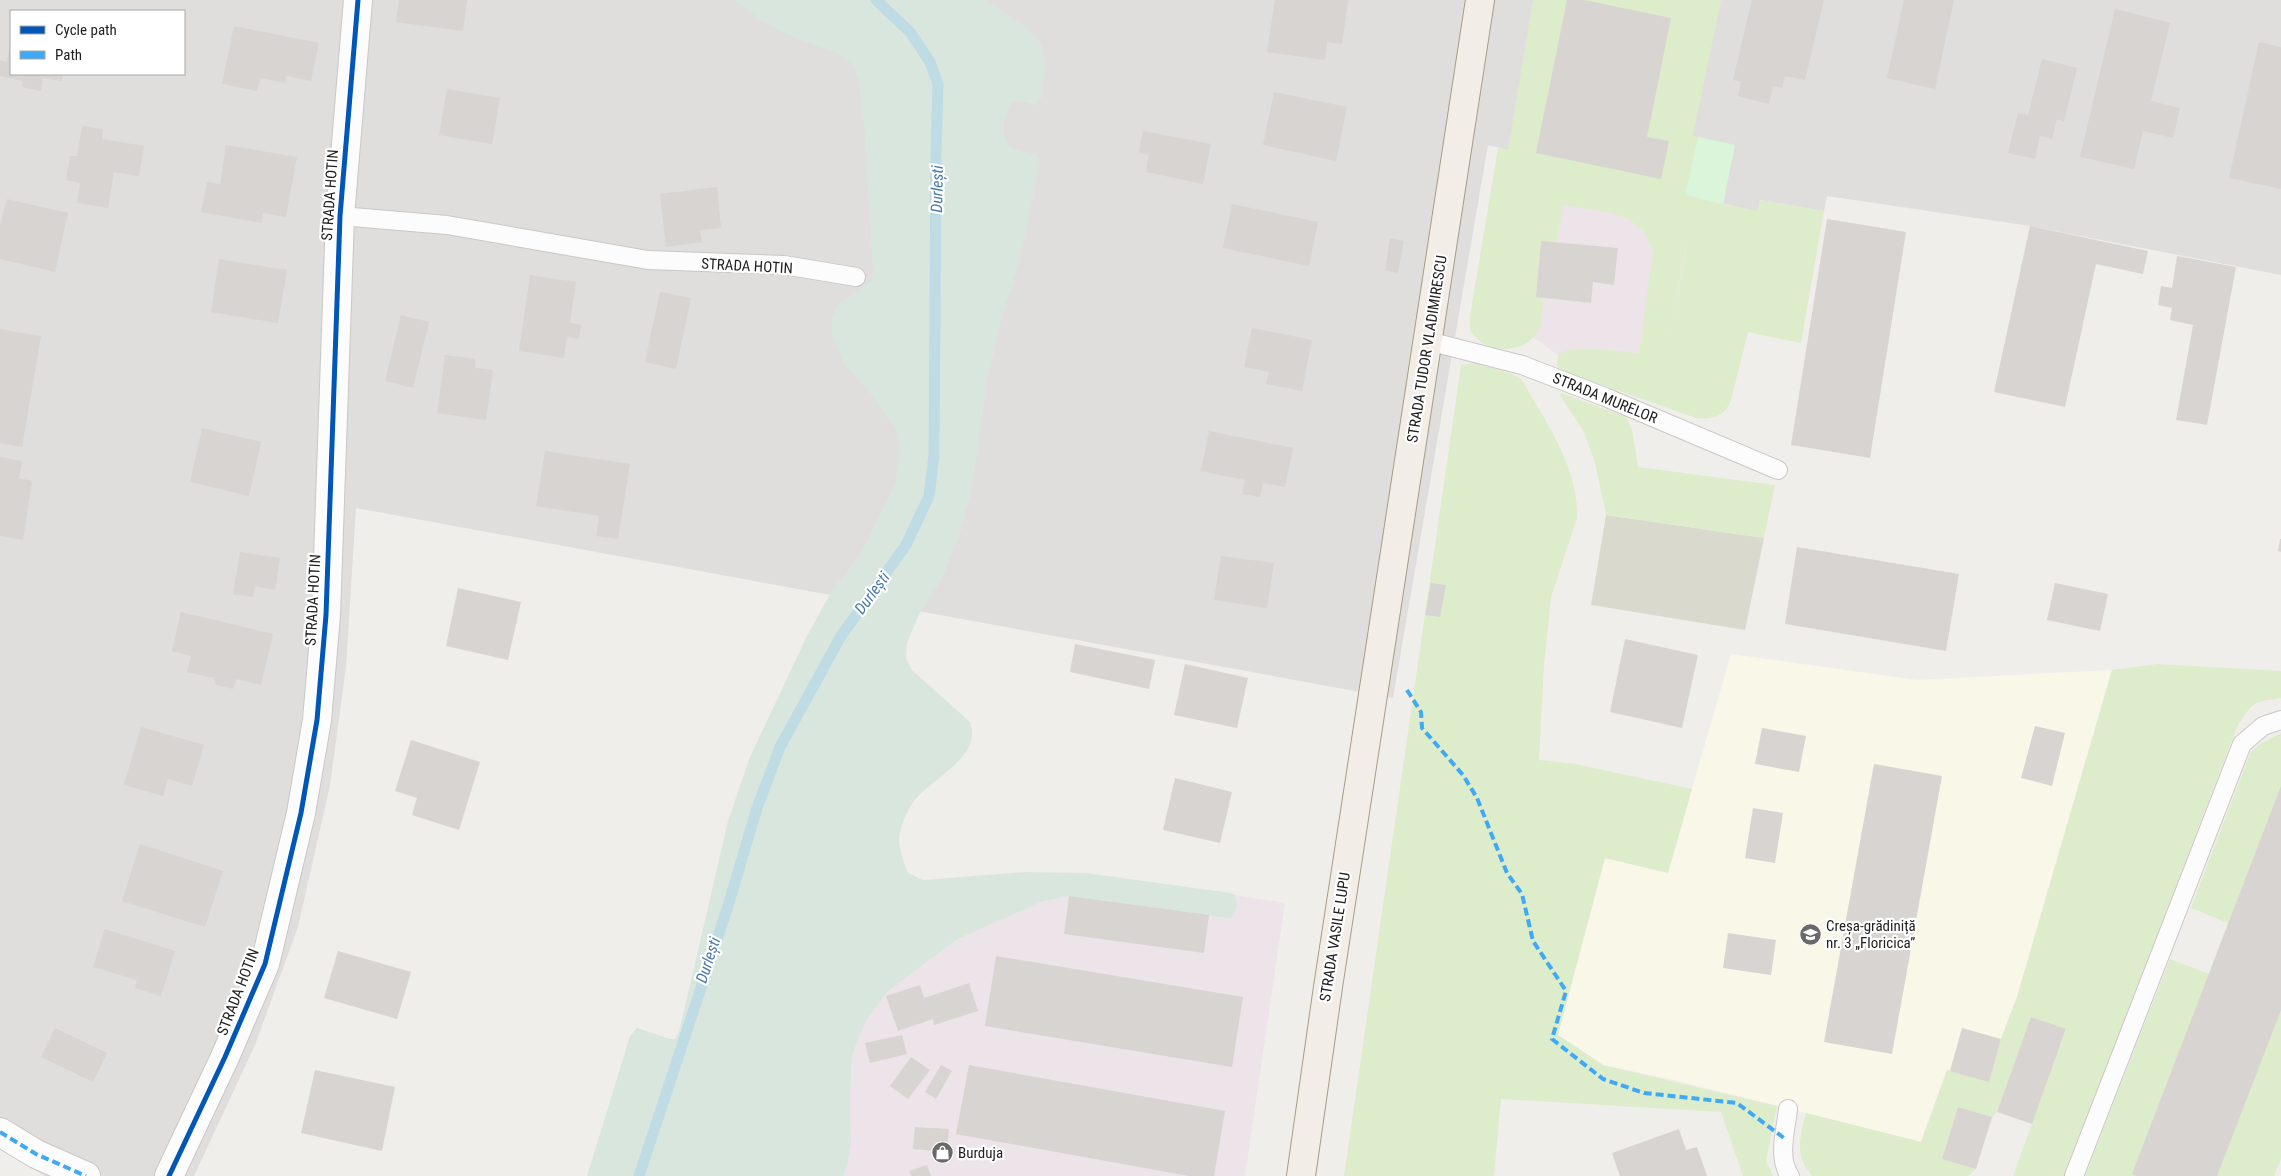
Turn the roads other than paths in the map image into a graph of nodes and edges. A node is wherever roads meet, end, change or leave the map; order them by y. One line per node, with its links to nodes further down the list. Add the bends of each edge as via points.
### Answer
1 (358, 0): 3 (street, STRADA HOTIN)
2 (1480, 0): 5 (main road, STRADA TUDOR VLADIMIRESCU)
3 (340, 216): 4 (lane, STRADA HOTIN, via 447,225 648,260 784,266); 12 (street, STRADA HOTIN, via 326,615 317,720 301,813 265,964 225,1058)
4 (856, 277)
5 (1428, 341): 6 (lane, STRADA MURELOR, via 1522,365); 7 (main road, STRADA TUDOR VLADIMIRESCU)
6 (1778, 470)
7 (1372, 698): 13 (main road, STRADA VASILE LUPU)
8 (2281, 720): 15 (lane, via 2263,726 2242,744)
9 (1788, 1109): 14 (lane, via 1783,1148)
10 (0, 1132): 11 (street, via 36,1154)
11 (86, 1176)
12 (168, 1176)
13 (1300, 1176)
14 (1790, 1176)
15 (2074, 1176)

